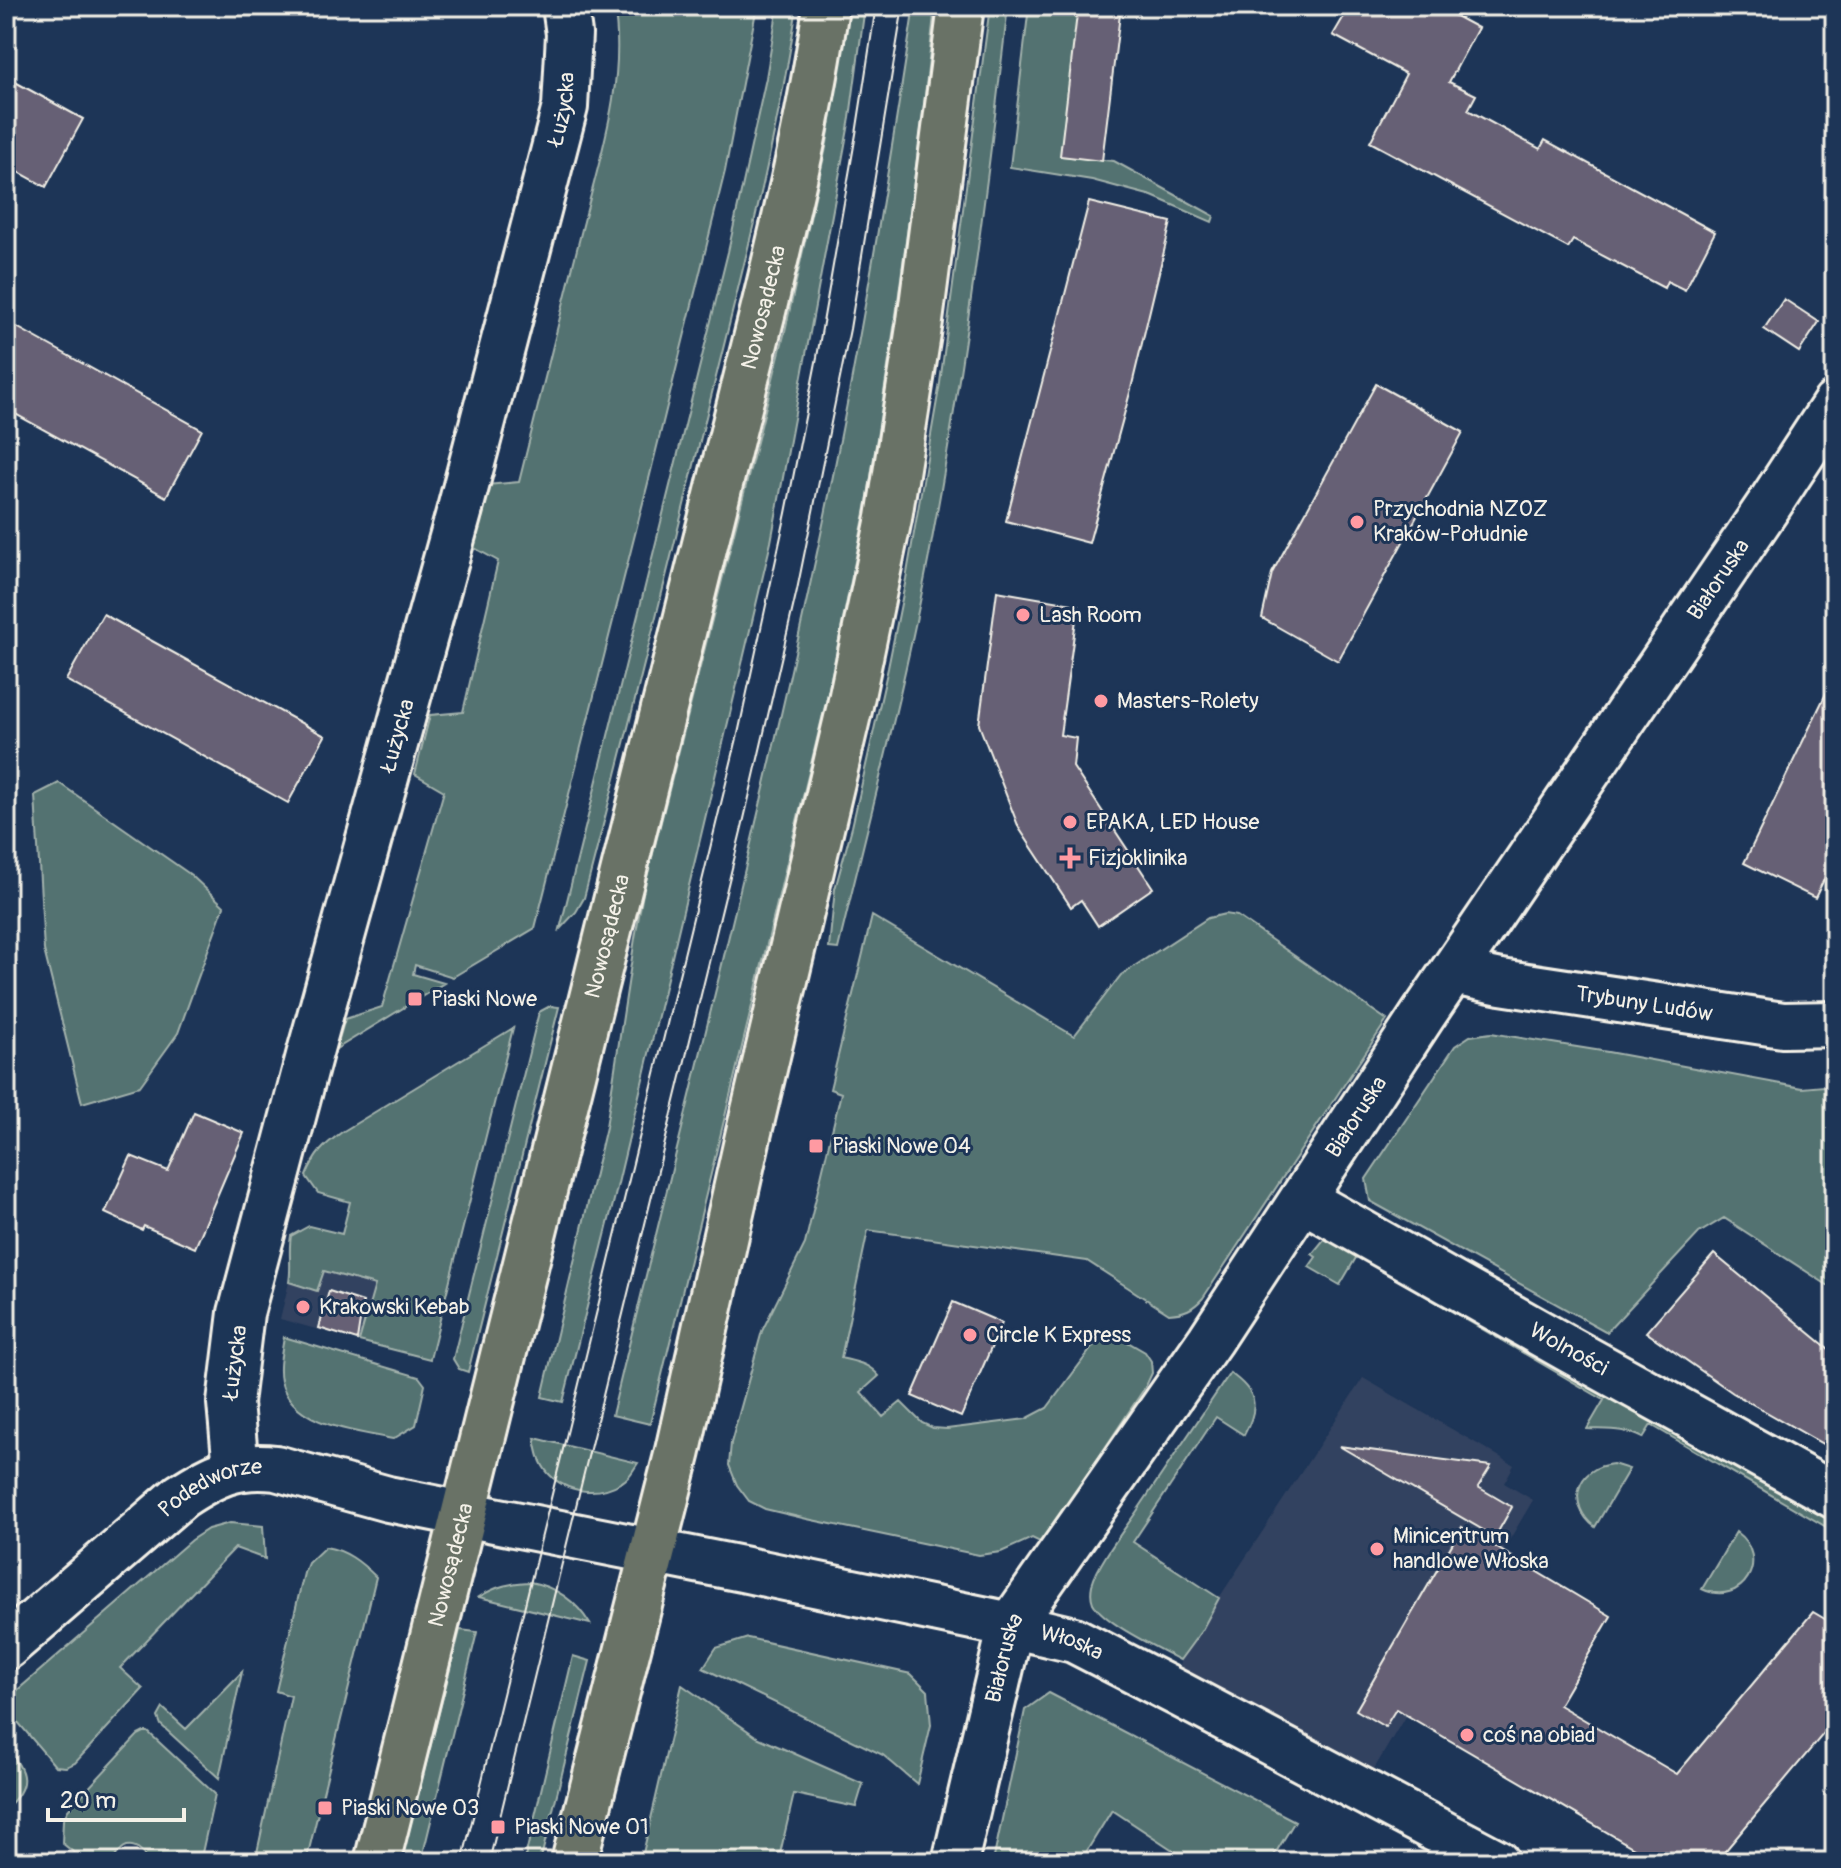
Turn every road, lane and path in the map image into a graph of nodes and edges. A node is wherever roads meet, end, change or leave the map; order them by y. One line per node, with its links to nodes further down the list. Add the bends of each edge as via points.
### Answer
1 (565, 6): 8 (street, Łużycka, via 565,107 241,1313 230,1403)
2 (826, 6): 10 (main road, Nowosądecka, via 798,163 764,307)
3 (961, 6): 11 (main road, via 889,518)
4 (1835, 404): 5 (street, Białoruska)
5 (1453, 972): 6 (street, Trybuny Ludów, via 1783,1025); 7 (street, Białoruska)
6 (1835, 1024)
7 (1304, 1200): 9 (street, Wolności); 12 (street, Białoruska)
8 (236, 1468): 10 (street, Podedworze, via 276,1468); 13 (street, Podedworze, via 181,1496)
9 (1835, 1496)
10 (463, 1513): 11 (street, Włoska); 14 (main road, Nowosądecka)
11 (653, 1552): 12 (street, Włoska); 15 (main road)
12 (1011, 1625): 16 (street, Białoruska); 17 (street, Włoska, via 1074,1640)
13 (6, 1647)
14 (377, 1862)
15 (574, 1862)
16 (955, 1862)
17 (1497, 1862)

